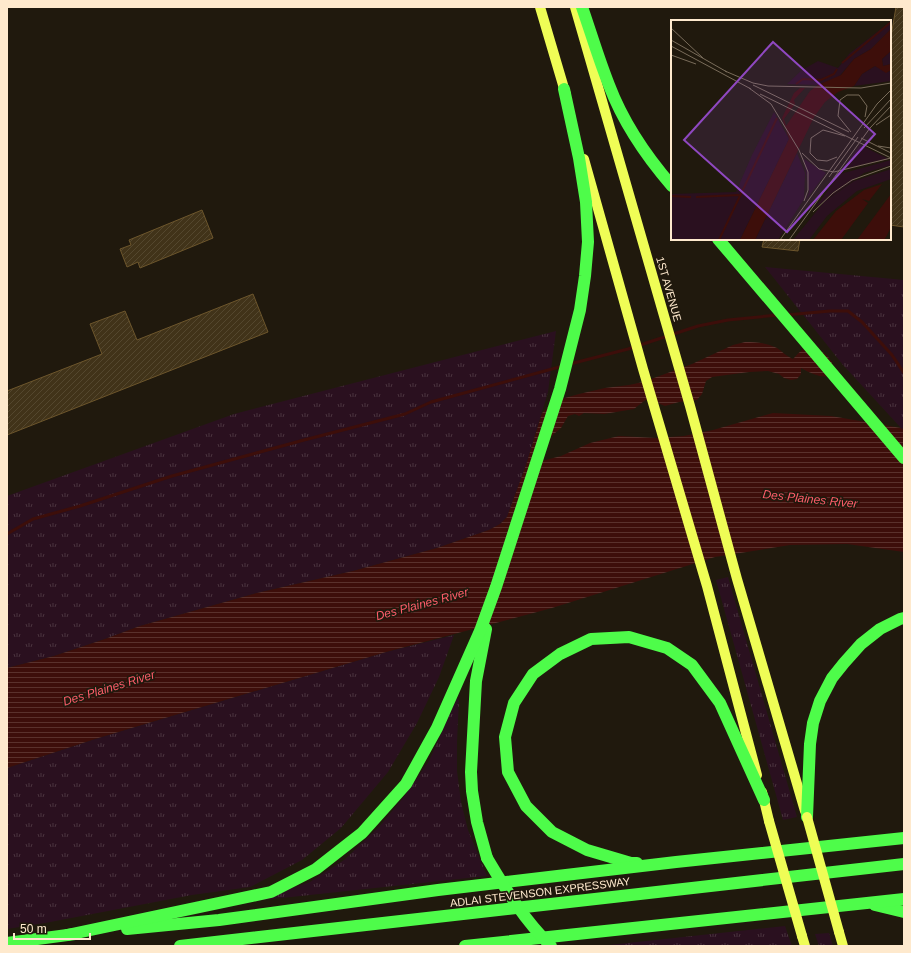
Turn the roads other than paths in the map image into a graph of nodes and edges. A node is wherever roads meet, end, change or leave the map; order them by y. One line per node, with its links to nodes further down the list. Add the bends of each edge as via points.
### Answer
1 (540, 7): 4 (main road)
2 (575, 7): 11 (main road, 1ST AVENUE)
3 (582, 7): 5 (highway, via 619,108 648,156)
4 (564, 89): 8 (highway, via 586,202 588,242 585,276 580,310 560,389); 10 (main road, via 707,586)
5 (671, 185)
6 (719, 240): 7 (highway)
7 (904, 458)
8 (496, 587): 20 (highway, via 480,631 437,728 406,784 362,833 316,869 271,892); 21 (highway, bridge, via 476,681 470,772 472,791 487,858 511,897)
9 (904, 618): 11 (highway, via 880,629 861,644 832,678 820,701 810,744)
10 (764, 800): 15 (highway, via 720,703 692,665 667,648 629,637 591,639 560,654 533,674 514,703 505,737 508,772 526,806 552,832 587,850 631,863); 25 (main road, bridge)
11 (807, 817): 26 (main road, 1ST AVENUE, bridge)
12 (904, 832): 14 (highway)
13 (904, 838): 14 (highway)
14 (872, 841): 15 (highway)
15 (676, 862): 20 (highway, via 438,890 220,920)
16 (904, 864): 23 (highway, ADLAI STEVENSON EXPRESSWAY)
17 (904, 899): 18 (highway)
18 (864, 903): 19 (highway); 21 (highway)
19 (904, 912)
20 (67, 935): 22 (highway)
21 (547, 942): 24 (highway)
22 (7, 943)
23 (180, 946)
24 (465, 946)
25 (805, 946)
26 (843, 946)

